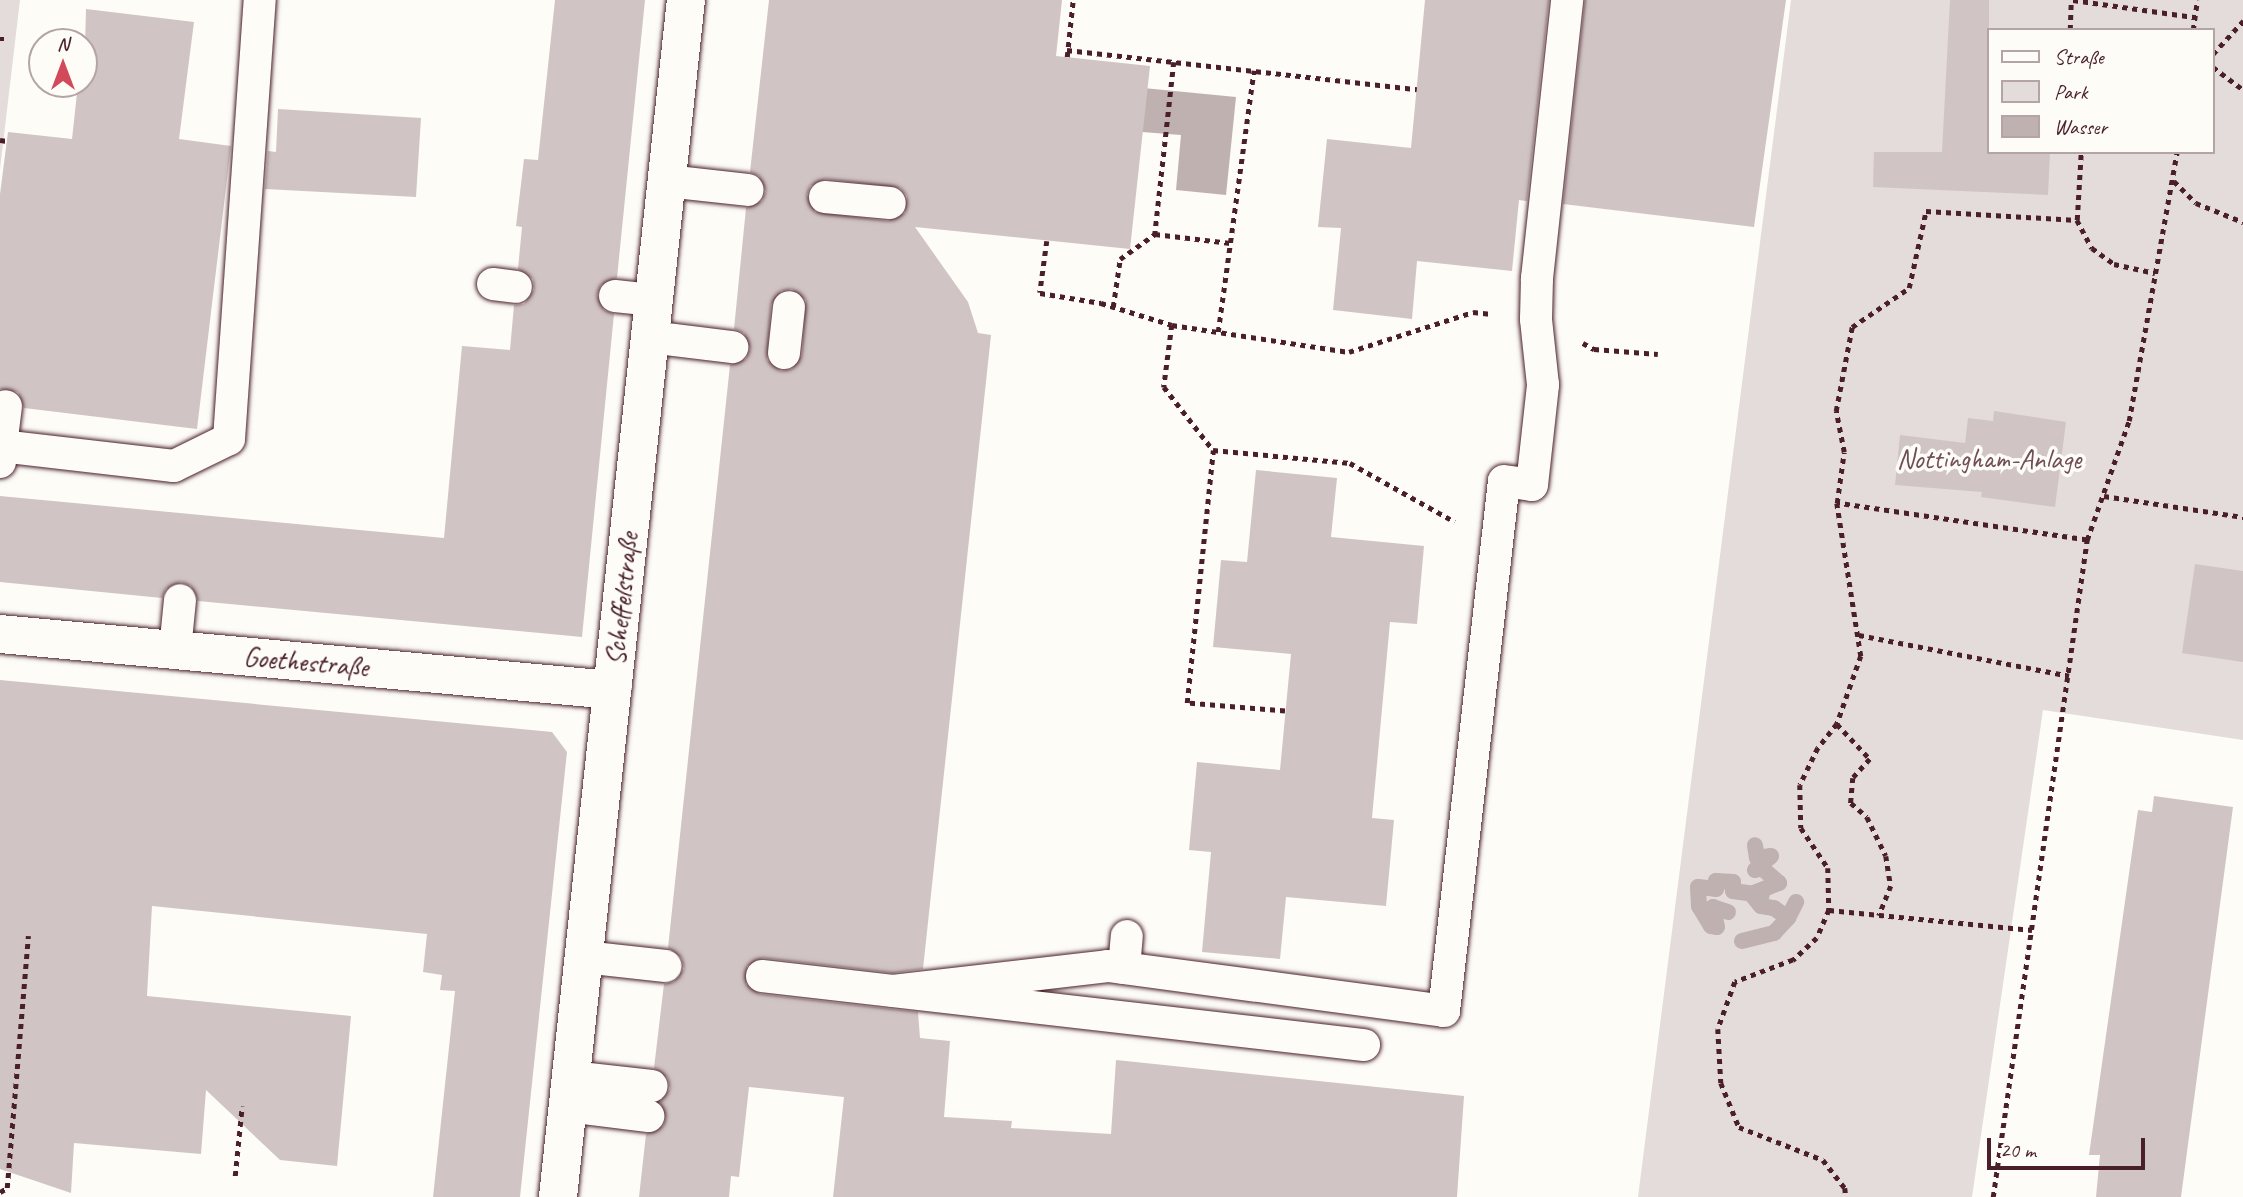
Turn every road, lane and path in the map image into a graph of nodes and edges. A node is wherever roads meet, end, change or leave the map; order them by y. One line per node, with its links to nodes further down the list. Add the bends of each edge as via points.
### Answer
1 (260, 0): 47 (lane, via 229,439 174,466)
2 (686, 0): 24 (street, Scheffelstraße)
3 (1073, 0): 11 (path)
4 (1567, 0): 38 (lane)
5 (2072, 0): 7 (path); 9 (path)
6 (2197, 0): 7 (path)
7 (2194, 17): 10 (path)
8 (2243, 21): 12 (path)
9 (2070, 28)
10 (2193, 28)
11 (1068, 50): 13 (path); 14 (path)
12 (2215, 52)
13 (1067, 57)
14 (1174, 62): 16 (path); 30 (path)
15 (2215, 69): 18 (path)
16 (1254, 70): 17 (path); 32 (path)
17 (1417, 89)
18 (2243, 90)
19 (0, 140): 20 (path)
20 (7, 141)
21 (2081, 154): 28 (path)
22 (2177, 154): 23 (path)
23 (2173, 180): 29 (path, via 2196,203); 33 (path)
24 (667, 181): 25 (lane); 35 (street, Scheffelstraße)
25 (748, 190)
26 (825, 197): 27 (lane)
27 (890, 203)
28 (2077, 220): 33 (path, via 2092,247 2114,264); 49 (path, via 1926,211 1909,289 1852,327 1836,411 1844,452)
29 (2243, 222)
30 (1155, 234): 32 (path); 37 (path, via 1120,259)
31 (1047, 240): 37 (path, via 1041,293)
32 (1230, 243): 40 (path)
33 (2155, 273): 48 (path, via 2129,421)
34 (615, 296): 35 (lane)
35 (654, 300): 41 (street, Scheffelstraße)
36 (789, 307): 43 (lane)
37 (1113, 307): 39 (path)
38 (1536, 319): 40 (path, via 1472,312 1349,352); 44 (path, via 1594,349); 52 (lane, via 1543,385 1532,485 1504,481)
39 (1172, 325): 40 (path); 46 (path, via 1164,387)
40 (1218, 332)
41 (650, 337): 42 (lane); 58 (street, Scheffelstraße)
42 (732, 347)
43 (784, 353)
44 (1658, 354)
45 (6, 406): 47 (lane)
46 (1213, 450): 52 (path, via 1350,463); 59 (path, via 1187,703)
47 (1, 454)
48 (2104, 496): 50 (path); 51 (path)
49 (1837, 503): 51 (path); 55 (path)
50 (2243, 517)
51 (2087, 540): 57 (path)
52 (1497, 546): 68 (lane, via 1444,1011)
53 (180, 600): 56 (lane)
54 (0, 634): 56 (street, Goethestraße)
55 (1859, 635): 57 (path); 60 (path, via 1861,656)
56 (175, 650): 58 (street, Goethestraße)
57 (2069, 676): 63 (path)
58 (612, 690): 66 (street, Scheffelstraße)
59 (1286, 712)
60 (1837, 724): 61 (path, via 1818,748 1800,785 1801,828 1828,868); 62 (path, via 1870,759 1853,778 1851,803 1867,817 1886,856 1891,886)
61 (1829, 910): 62 (path); 78 (path, via 1817,938 1793,960 1735,982 1718,1029 1721,1083 1739,1127 1823,1160 1845,1188)
62 (1879, 916): 63 (path)
63 (2032, 929): 79 (path)
64 (29, 936): 76 (path, via 7,1188)
65 (1126, 936): 68 (lane)
66 (584, 957): 67 (lane); 72 (street, Scheffelstraße)
67 (666, 966)
68 (1124, 968): 70 (lane)
69 (762, 976): 70 (lane)
70 (893, 990): 71 (lane)
71 (1363, 1045)
72 (570, 1091): 73 (lane); 77 (street, Scheffelstraße)
73 (650, 1101)
74 (242, 1106): 75 (path)
75 (235, 1176)
76 (0, 1192)
77 (558, 1197)
78 (1846, 1197)
79 (1993, 1197)

